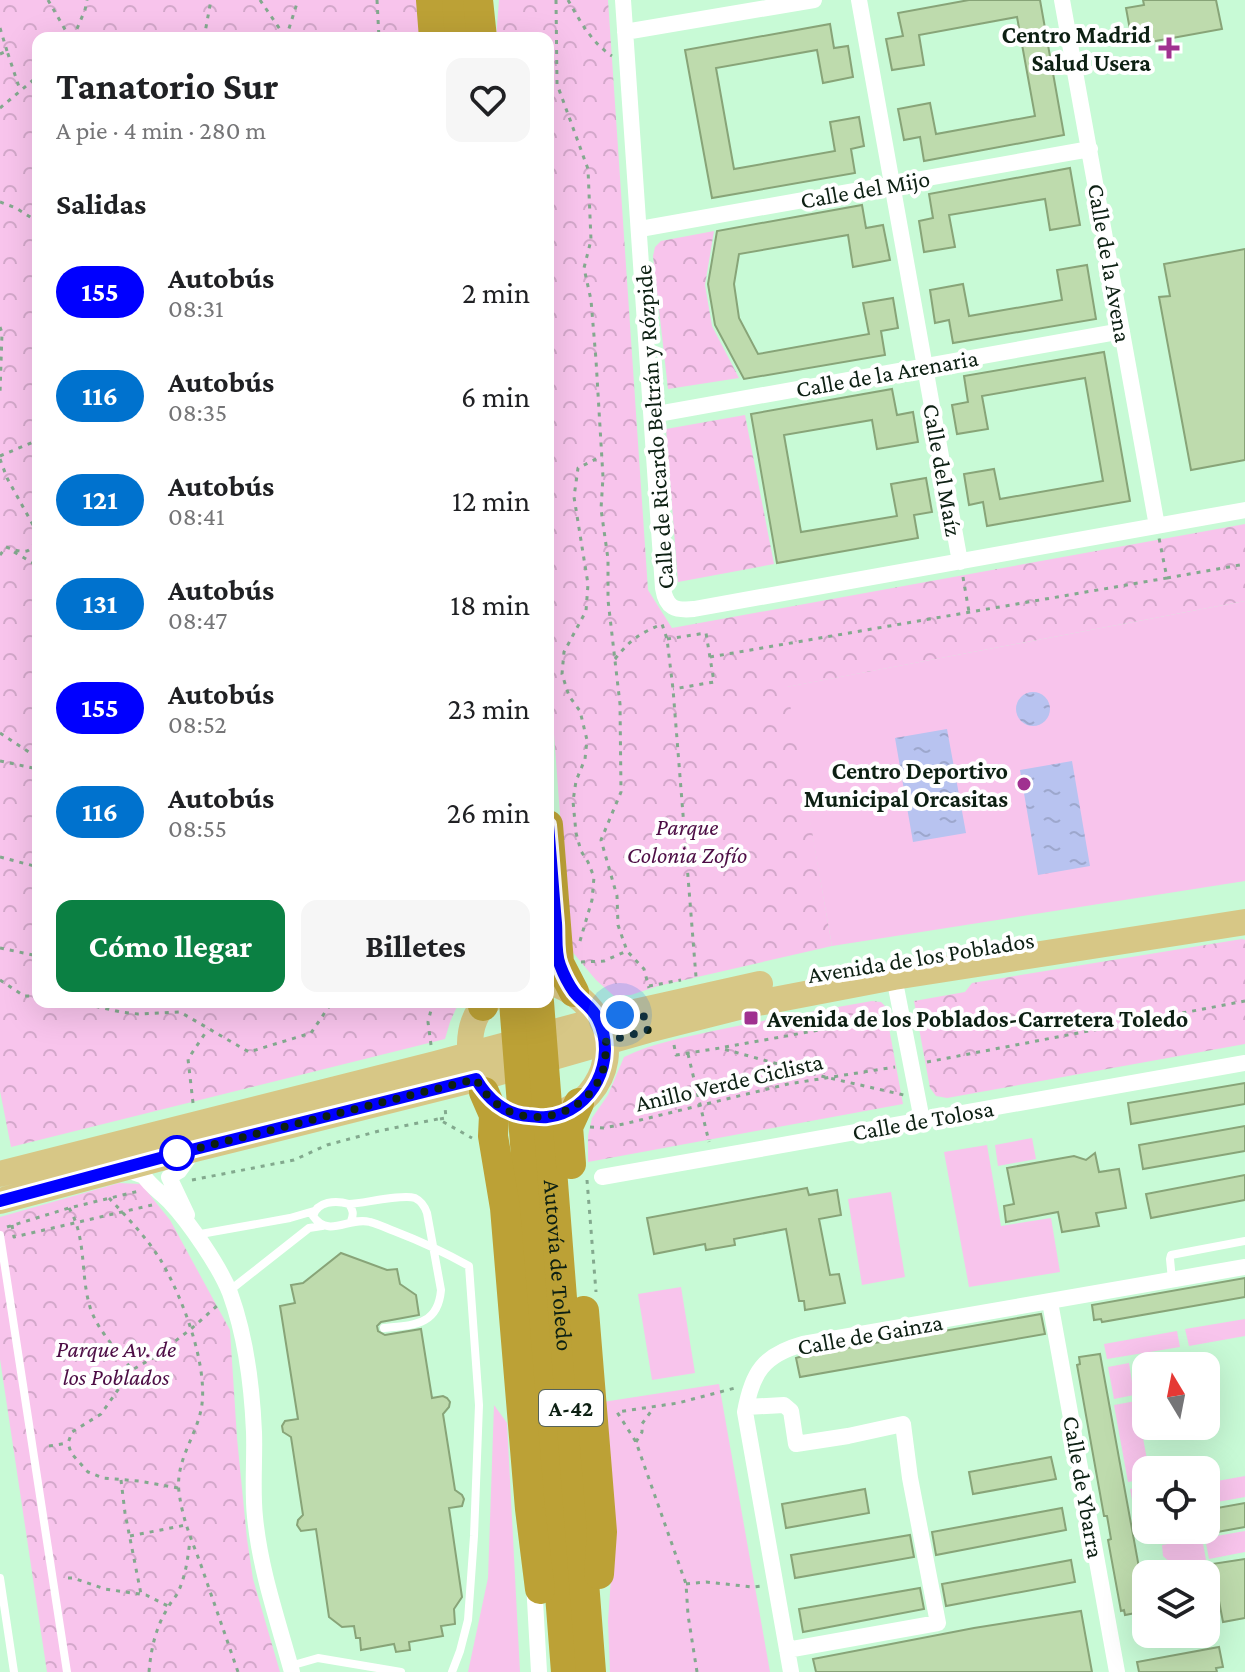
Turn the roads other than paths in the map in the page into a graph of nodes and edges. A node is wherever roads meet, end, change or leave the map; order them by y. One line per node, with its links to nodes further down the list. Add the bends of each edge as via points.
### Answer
1 (431, 0): 7 (highway)
2 (457, 0): 8 (highway)
3 (623, 0): 9 (street, Calle de Ricardo Beltrán y Rózpide)
4 (814, 0): 9 (street)
5 (859, 0): 11 (street, Calle del Maíz)
6 (1062, 0): 10 (street, Calle de la Avena)
7 (434, 32)
8 (460, 32)
9 (625, 32): 12 (street, Calle de Ricardo Beltrán y Rózpide)
10 (1090, 149): 11 (street, Calle del Mijo); 13 (street, Calle de la Avena)
11 (892, 184): 12 (street, Calle del Mijo); 14 (street, Calle del Maíz)
12 (640, 229): 15 (street, Calle de Ricardo Beltrán y Rózpide)
13 (1122, 331): 14 (street, Calle de la Arenaria); 17 (street, Calle de la Avena)
14 (924, 367): 15 (street, Calle de la Arenaria); 18 (street, Calle del Maíz)
15 (652, 415): 18 (street, Calle de Ricardo Beltrán y Rózpide, via 664,599 672,607 694,609)
16 (1245, 510): 17 (street, Calle de Ricardo Beltrán y Rózpide)
17 (1158, 532): 18 (street, Calle de Ricardo Beltrán y Rózpide)
18 (960, 562)
19 (554, 885): 22 (highway)
20 (1245, 905): 27 (main road, Avenida de los Poblados, via 741,988 645,998)
21 (1245, 922): 23 (main road, Avenida de los Poblados)
22 (563, 975): 27 (main road, via 589,1005)
23 (894, 977): 27 (main road, Avenida de los Poblados); 31 (street)
24 (482, 1008): 29 (main road, via 470,1037)
25 (515, 1008): 33 (highway, Autovía de Toledo / A-42)
26 (539, 1008): 33 (highway, Autovía de Toledo / A-42)
27 (602, 1031): 29 (main road, Avenida de los Poblados); 30 (main road, via 605,1061)
28 (1245, 1063): 31 (street, Calle de Tolosa)
29 (476, 1075): 30 (main road, via 501,1107 522,1116); 32 (main road, Avenida de los Poblados); 34 (main road, Avenida de los Poblados); 54 (highway, via 494,1115)
30 (582, 1115): 65 (highway, via 568,1127 602,1532)
31 (922, 1120): 37 (street, Calle de Tolosa)
32 (149, 1137): 36 (main road, Avenida de los Poblados); 38 (main road, Avenida de los Poblados)
33 (538, 1145): 64 (highway, Autovía de Toledo / A-42); 65 (highway, Autovía de Toledo / A-42)
34 (195, 1149): 35 (main road, Avenida de los Poblados); 45 (street, via 169,1177)
35 (121, 1168): 39 (main road, Avenida de los Poblados); 45 (street, via 144,1176 146,1187 170,1202)
36 (0, 1174)
37 (594, 1178)
38 (0, 1190)
39 (0, 1201)
40 (349, 1204): 41 (lane, via 330,1203); 42 (lane); 47 (lane, via 415,1198 427,1213)
41 (314, 1211): 43 (lane); 45 (lane)
42 (351, 1221): 43 (lane); 47 (lane, via 368,1221)
43 (323, 1226): 50 (lane, via 309,1228)
44 (0, 1232): 59 (lane)
45 (195, 1235): 50 (street)
46 (1245, 1241): 49 (lane, via 1171,1255)
47 (433, 1246): 52 (lane, via 440,1303 420,1324); 61 (lane, via 469,1266 479,1405 468,1620)
48 (1245, 1267): 49 (street, Calle de Gainza)
49 (1172, 1280): 51 (street, Calle de Gainza)
50 (230, 1293): 57 (street, via 249,1376 261,1560)
51 (1050, 1302): 53 (street, Calle de Gainza, via 787,1349 761,1368); 67 (street, Calle de Ybarra)
52 (384, 1328)
53 (746, 1407): 56 (street, Calle de Gainza); 56 (street, via 784,1405 791,1411 796,1444 903,1424 938,1623)
54 (530, 1509): 62 (street); 63 (highway)
55 (0, 1578): 58 (lane)
56 (787, 1650): 66 (street, Calle de Gainza)
57 (291, 1669): 60 (lane, via 318,1658)
58 (14, 1672)
59 (67, 1672)
60 (401, 1672)
61 (452, 1672)
62 (539, 1672)
63 (549, 1672)
64 (566, 1672)
65 (591, 1672)
66 (791, 1672)
67 (1117, 1672)

